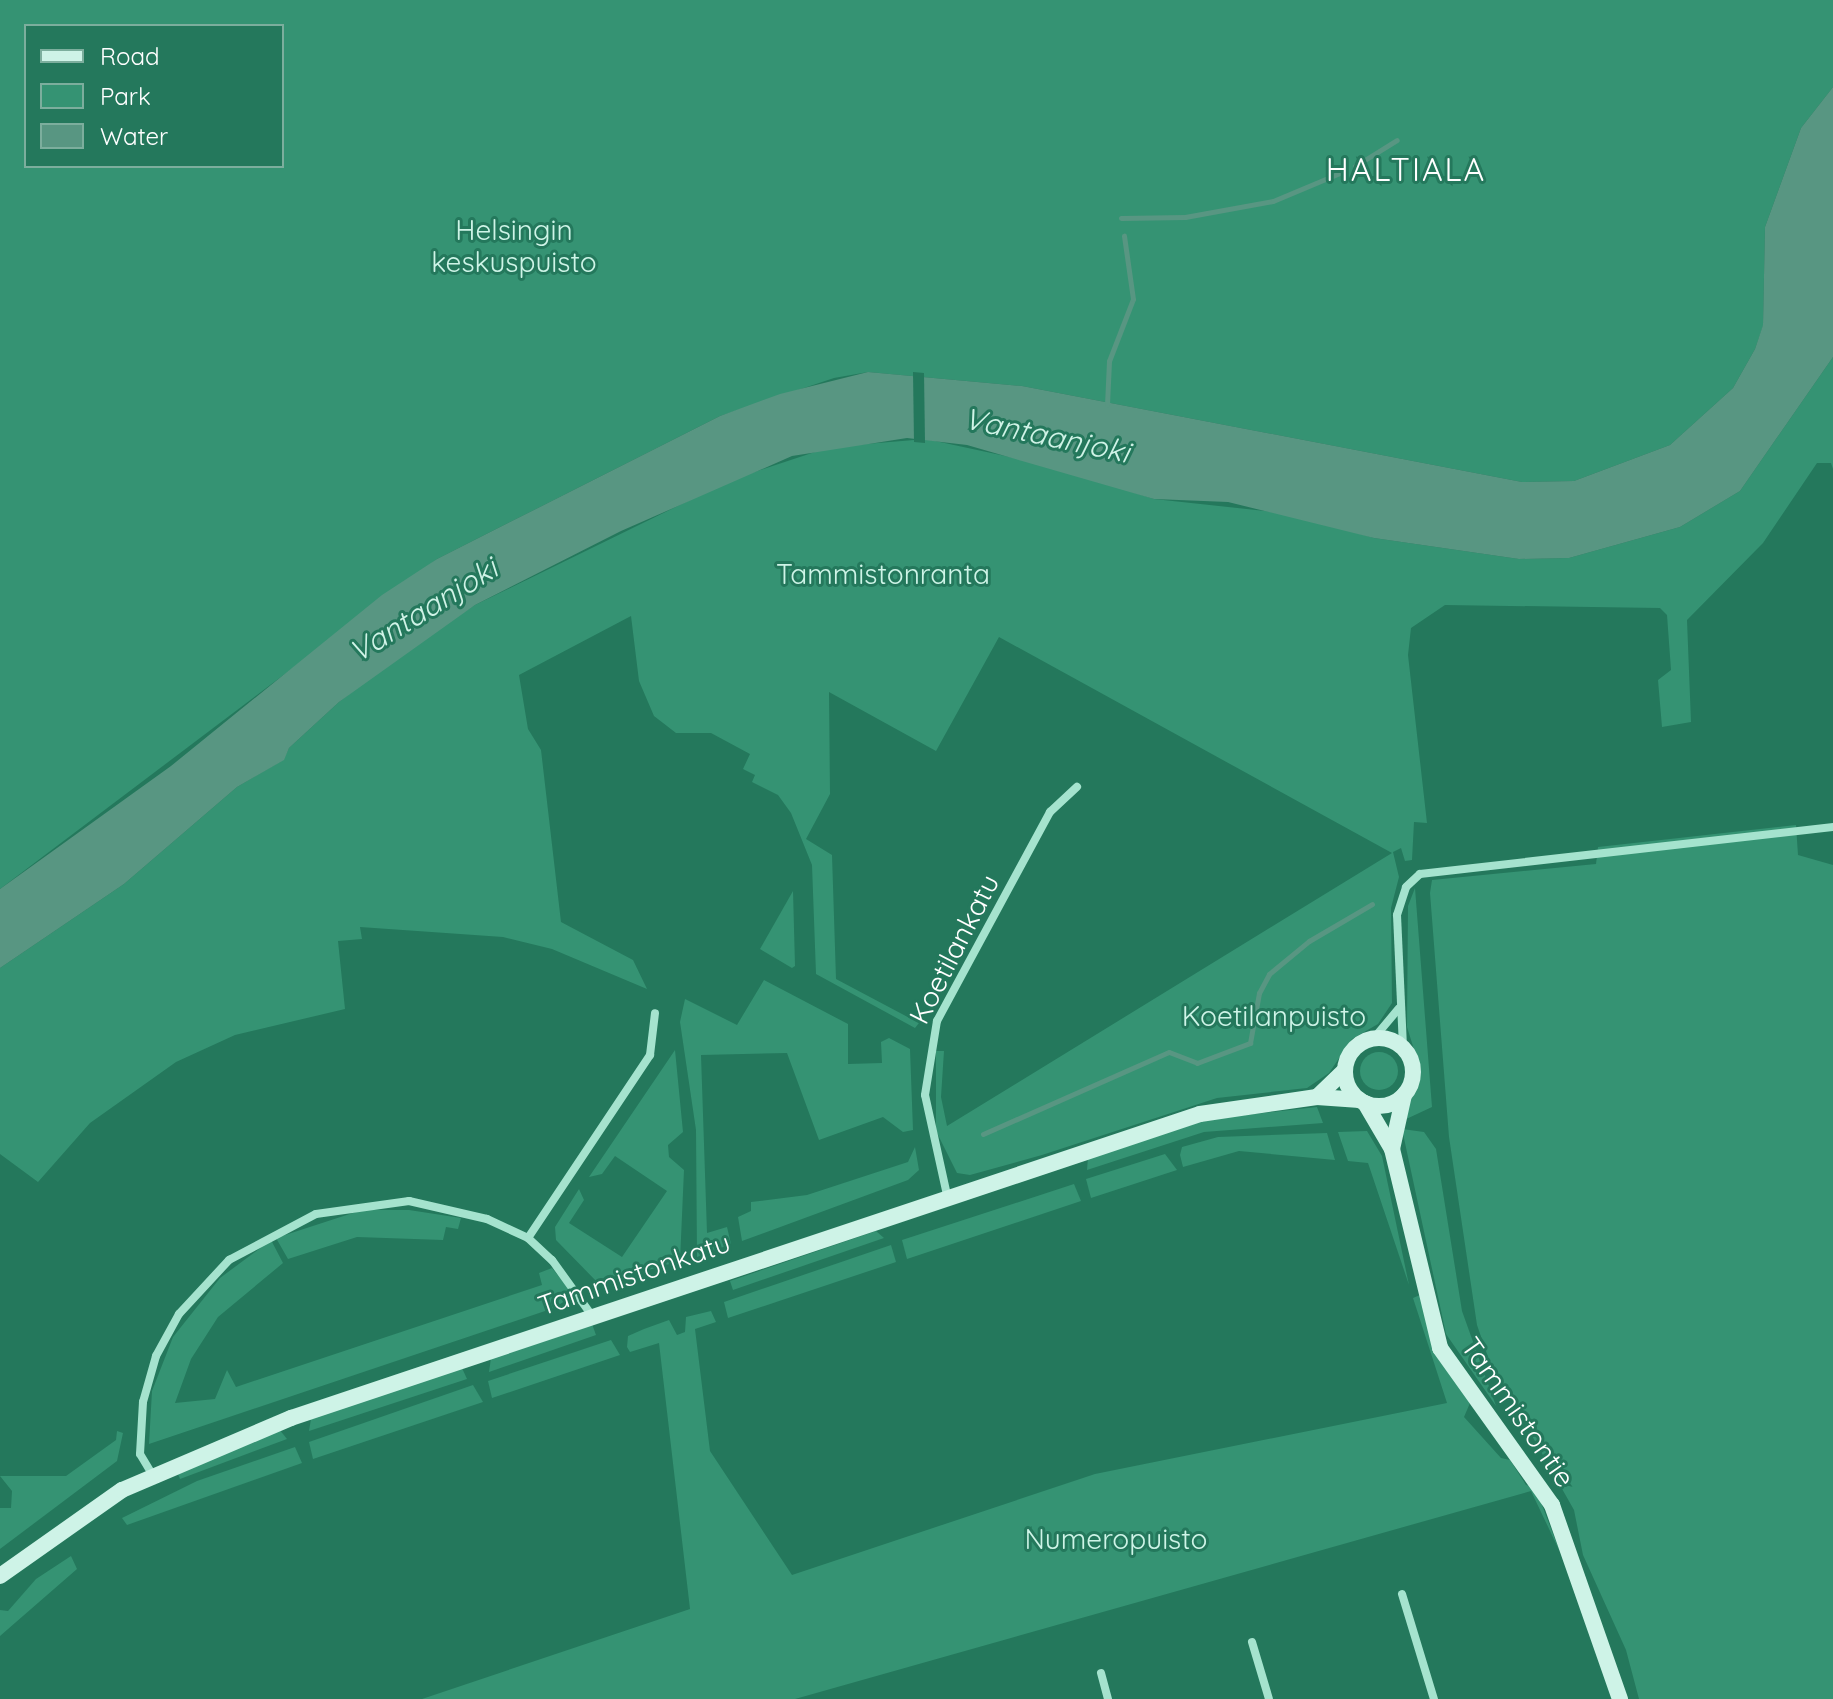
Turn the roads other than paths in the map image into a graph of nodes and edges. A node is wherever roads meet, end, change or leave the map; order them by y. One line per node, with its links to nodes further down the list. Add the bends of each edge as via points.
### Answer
1 (1077, 787): 12 (street, Koetilankatu, via 1050,812 937,1021 925,1095)
2 (1833, 827): 3 (street, via 1429,869 1406,887 1397,915)
3 (1401, 1004): 5 (street); 6 (street)
4 (655, 1013): 13 (street, via 650,1055)
5 (1374, 1038): 6 (street); 7 (street, via 1354,1049)
6 (1403, 1047): 8 (street, via 1413,1071)
7 (1345, 1070): 9 (street); 10 (street)
8 (1404, 1095): 10 (street, via 1386,1106); 11 (street, Tammistontie)
9 (1317, 1097): 10 (street, Tammistonkatu); 12 (street, Tammistonkatu, via 1200,1114)
10 (1362, 1102): 11 (street, Tammistontie)
11 (1392, 1149): 23 (street, Tammistontie, via 1440,1348 1552,1505)
12 (947, 1195): 14 (street, Tammistonkatu)
13 (528, 1238): 14 (street, via 564,1272); 15 (street, via 469,1213 409,1201 336,1208 270,1233 212,1275 161,1346 139,1428 140,1454)
14 (593, 1317): 15 (street, Tammistonkatu, via 291,1418)
15 (152, 1474): 16 (street, Tammistonkatu, via 67,1522)
16 (0, 1576)
17 (1402, 1594): 22 (street)
18 (1252, 1642): 21 (street)
19 (1101, 1673): 20 (street)
20 (1108, 1699)
21 (1269, 1699)
22 (1434, 1699)
23 (1620, 1699)

